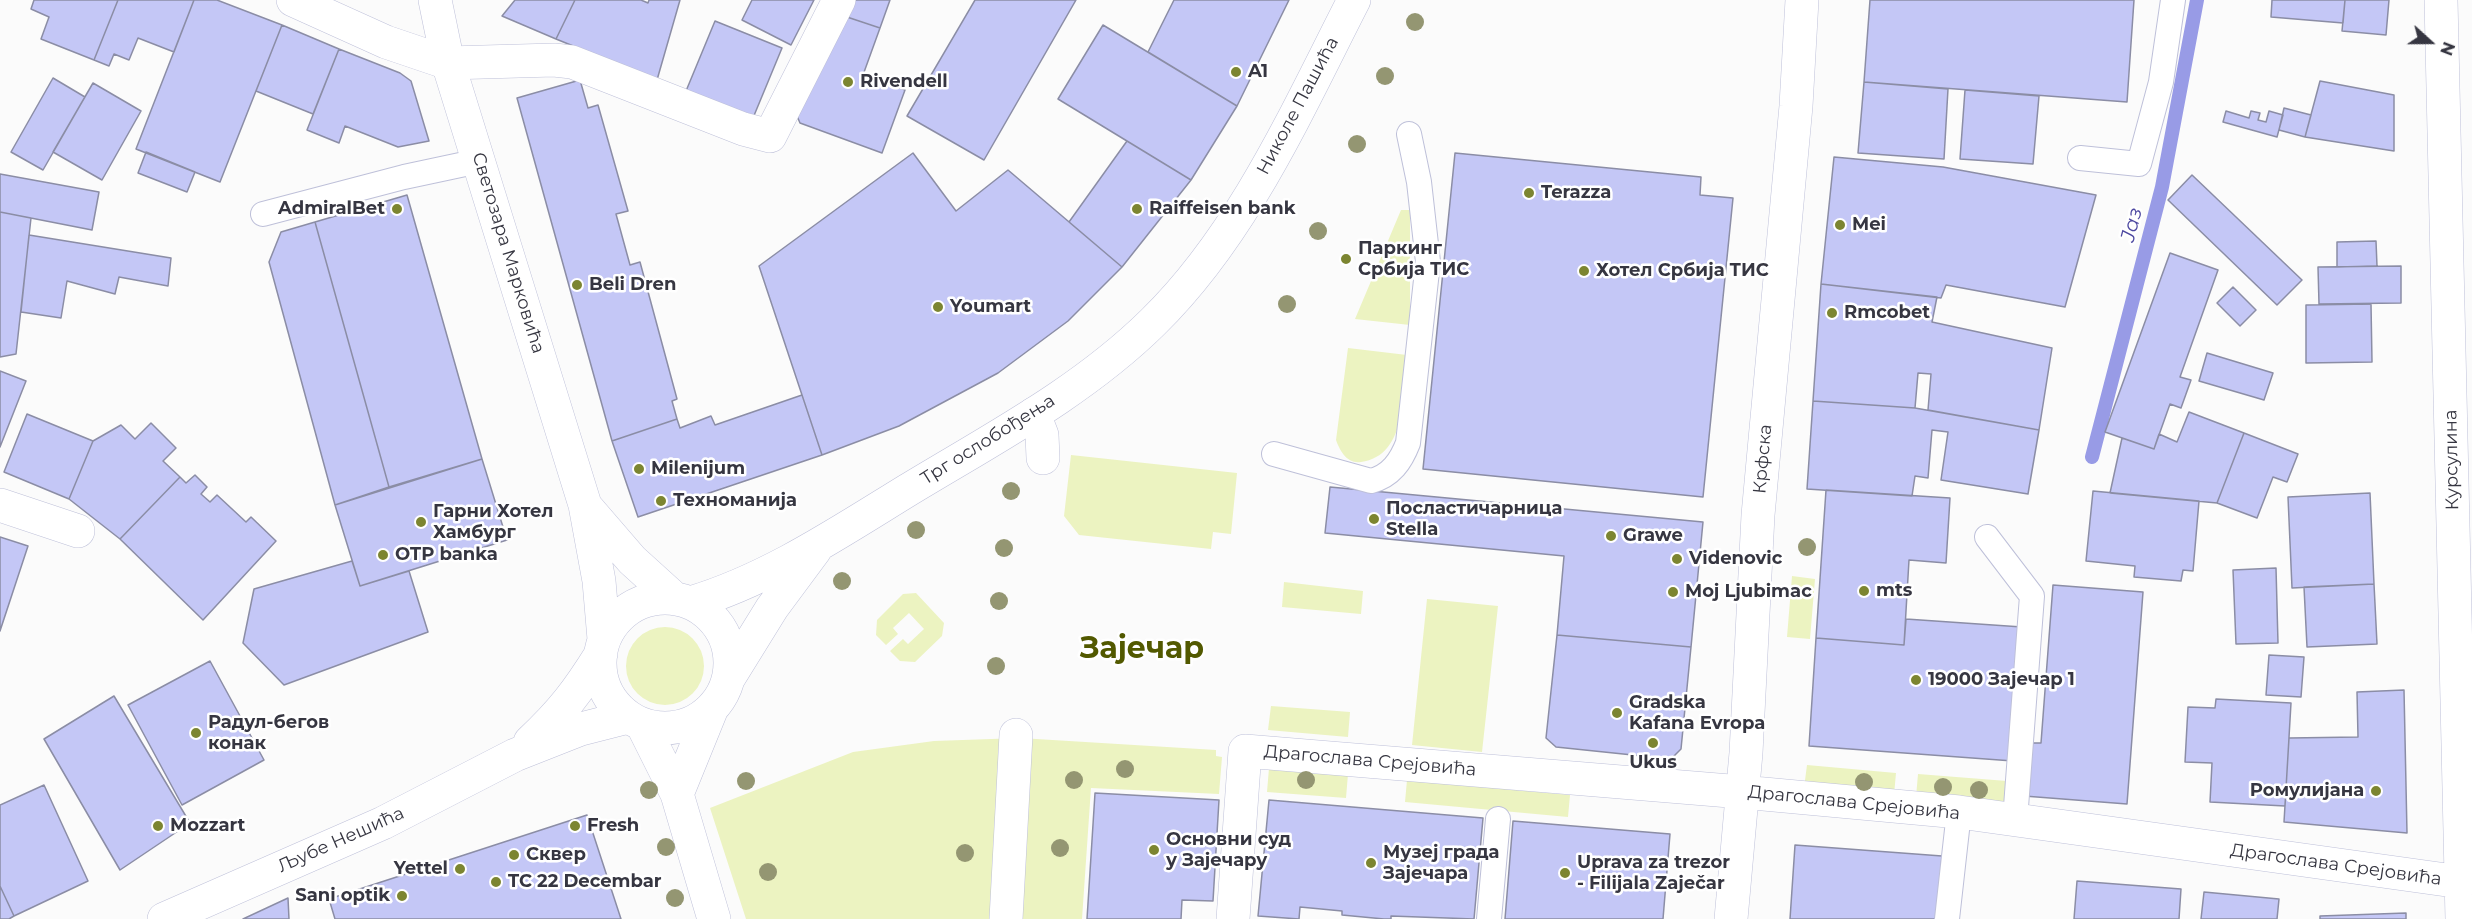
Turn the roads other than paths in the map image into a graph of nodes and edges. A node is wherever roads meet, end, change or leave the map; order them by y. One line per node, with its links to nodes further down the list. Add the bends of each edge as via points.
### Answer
1 (292, 0): 8 (street, via 386,42)
2 (435, 0): 8 (street, Светозара Марковића)
3 (839, 0): 8 (street, via 770,135 743,129 572,62)
4 (1354, 0): 13 (street, Николе Пашића, via 1251,192 1214,250)
5 (1802, 0): 29 (street, Крфска, via 1796,106 1758,515)
6 (2173, 0): 10 (lane, via 2161,82 2139,164)
7 (2441, 0): 34 (street, Курсулина)
8 (448, 63): 11 (street, Светозара Марковића)
9 (1409, 134): 15 (lane, via 1428,262 1404,452 1391,470 1371,481)
10 (2080, 158)
11 (479, 161): 12 (lane); 18 (street, Светозара Марковића)
12 (263, 214)
13 (1151, 324): 14 (street, Трг ослобођења, via 1104,364)
14 (1034, 414): 16 (street, via 1042,435); 21 (street, Трг ослобођења)
15 (1274, 454)
16 (1043, 458)
17 (0, 505): 19 (street)
18 (585, 505): 22 (street, Светозара Марковића, via 632,560); 23 (street, Светозара Марковића, via 599,581)
19 (78, 531)
20 (1987, 537): 33 (lane, via 2032,596)
21 (818, 546): 22 (street, Трг ослобођења, via 721,594); 24 (street, Трг ослобођења, via 771,608)
22 (683, 601): 23 (street, via 646,601 633,607 621,616); 24 (street, via 714,620 722,632 730,663)
23 (602, 646): 26 (street, via 603,682 617,707); 28 (street, Љубе Нешића, via 575,696)
24 (728, 680): 25 (street)
25 (712, 708): 26 (street, via 686,725 657,728); 30 (street)
26 (635, 721): 28 (street, Љубе Нешића, via 581,729); 30 (street)
27 (1016, 735): 37 (street)
28 (515, 755): 35 (street, Љубе Нешића, via 383,823)
29 (1742, 792): 31 (street, Драгослава Срејовића); 38 (street, Драгослава Срејовића, via 1245,751); 40 (street, Крфска)
30 (677, 794): 36 (street)
31 (1959, 812): 33 (street, Драгослава Срејовића); 41 (lane)
32 (1498, 819): 39 (lane)
33 (2015, 820): 34 (street, Драгослава Срејовића)
34 (2461, 882): 42 (street, Курсулина)
35 (164, 919)
36 (714, 919)
37 (1006, 919)
38 (1233, 919)
39 (1489, 919)
40 (1731, 919)
41 (1947, 919)
42 (2462, 919)

